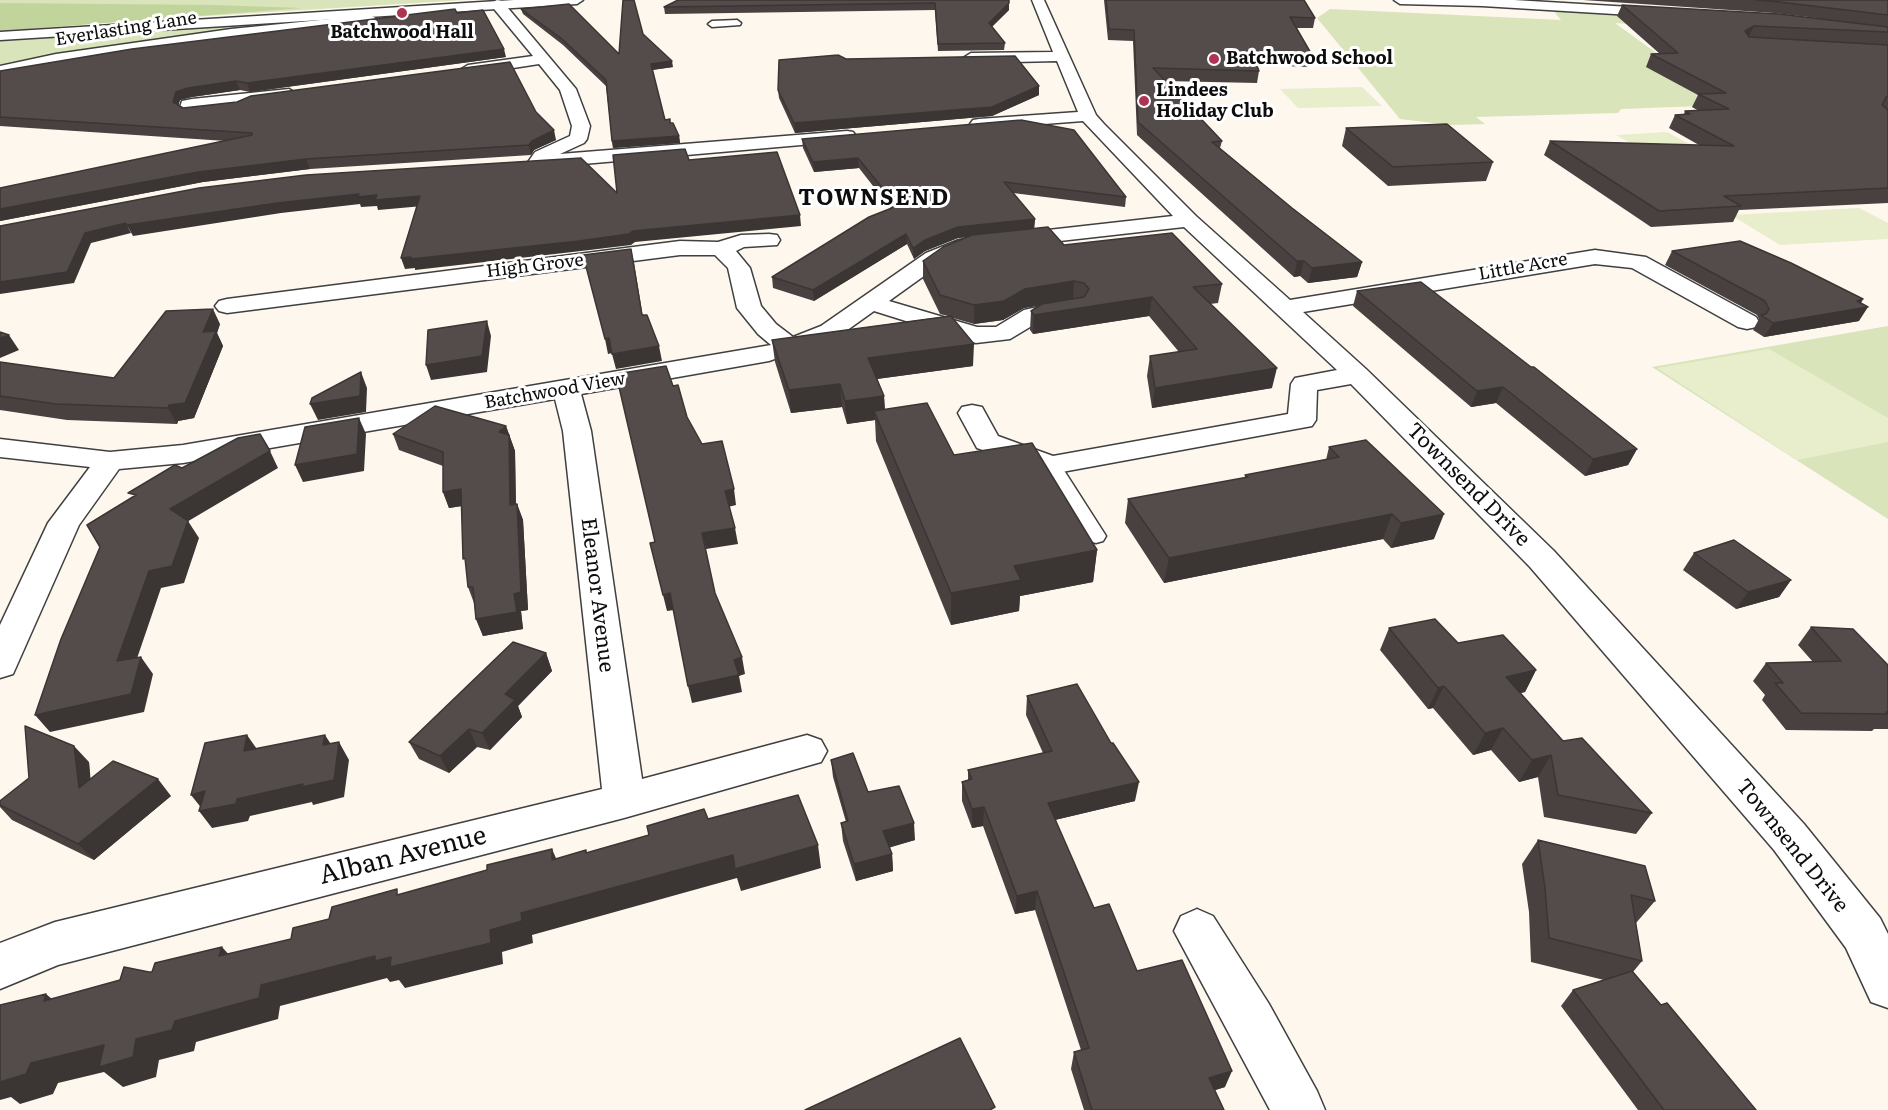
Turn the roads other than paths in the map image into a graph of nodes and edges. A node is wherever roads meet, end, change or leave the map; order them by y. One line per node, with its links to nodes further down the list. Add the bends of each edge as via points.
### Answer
1 (577, 0): 4 (street)
2 (1038, 0): 11 (street, Townsend Drive)
3 (1400, 0): 5 (street)
4 (495, 2): 6 (street); 13 (street)
5 (1678, 14)
6 (322, 19): 7 (street); 10 (street); 14 (street, Everlasting Lane)
7 (370, 19)
8 (737, 23): 9 (lane)
9 (712, 24)
10 (0, 36)
11 (1062, 56): 12 (street); 18 (street, Townsend Drive)
12 (960, 58)
13 (544, 59): 15 (street); 21 (street, via 568,89 581,126)
14 (0, 71)
15 (450, 72)
16 (309, 91): 17 (street)
17 (250, 99)
18 (1088, 116): 19 (street); 23 (street, Townsend Drive)
19 (963, 125)
20 (869, 134): 22 (street)
21 (579, 139): 22 (street, via 598,149); 22 (street, via 521,163)
22 (627, 156)
23 (1189, 219): 26 (street, Batchwood View, via 967,245 934,258); 28 (street, Townsend Drive)
24 (769, 240): 25 (street, High Grove, via 741,242)
25 (721, 249): 27 (street, High Grove, via 680,248); 31 (street, via 739,268 750,308 767,329)
26 (872, 303): 29 (street, via 976,335 1001,334 1033,315); 31 (street, Batchwood View, via 830,331)
27 (226, 306)
28 (1286, 308): 30 (street, Little Acre, via 1595,257 1638,262); 32 (street, Townsend Drive)
29 (1073, 309)
30 (1747, 322)
31 (790, 347): 33 (street, Batchwood View, via 760,356)
32 (1357, 375): 37 (street, via 1304,384 1302,420); 44 (street, Townsend Drive, via 1542,559 1789,837 1863,933)
33 (566, 389): 36 (street, Batchwood View, via 183,454); 41 (street, Eleanor Avenue, via 577,430)
34 (972, 413): 37 (street, via 987,442)
35 (0, 448): 36 (street, Batchwood View)
36 (110, 461): 39 (street, via 64,523)
37 (1051, 465): 38 (lane)
38 (1096, 536)
39 (0, 664)
40 (807, 751): 41 (street, Alban Avenue)
41 (624, 801): 43 (street, Alban Avenue, via 55,944)
42 (1197, 931): 45 (street)
43 (0, 966)
44 (1888, 985)
45 (1298, 1110)

